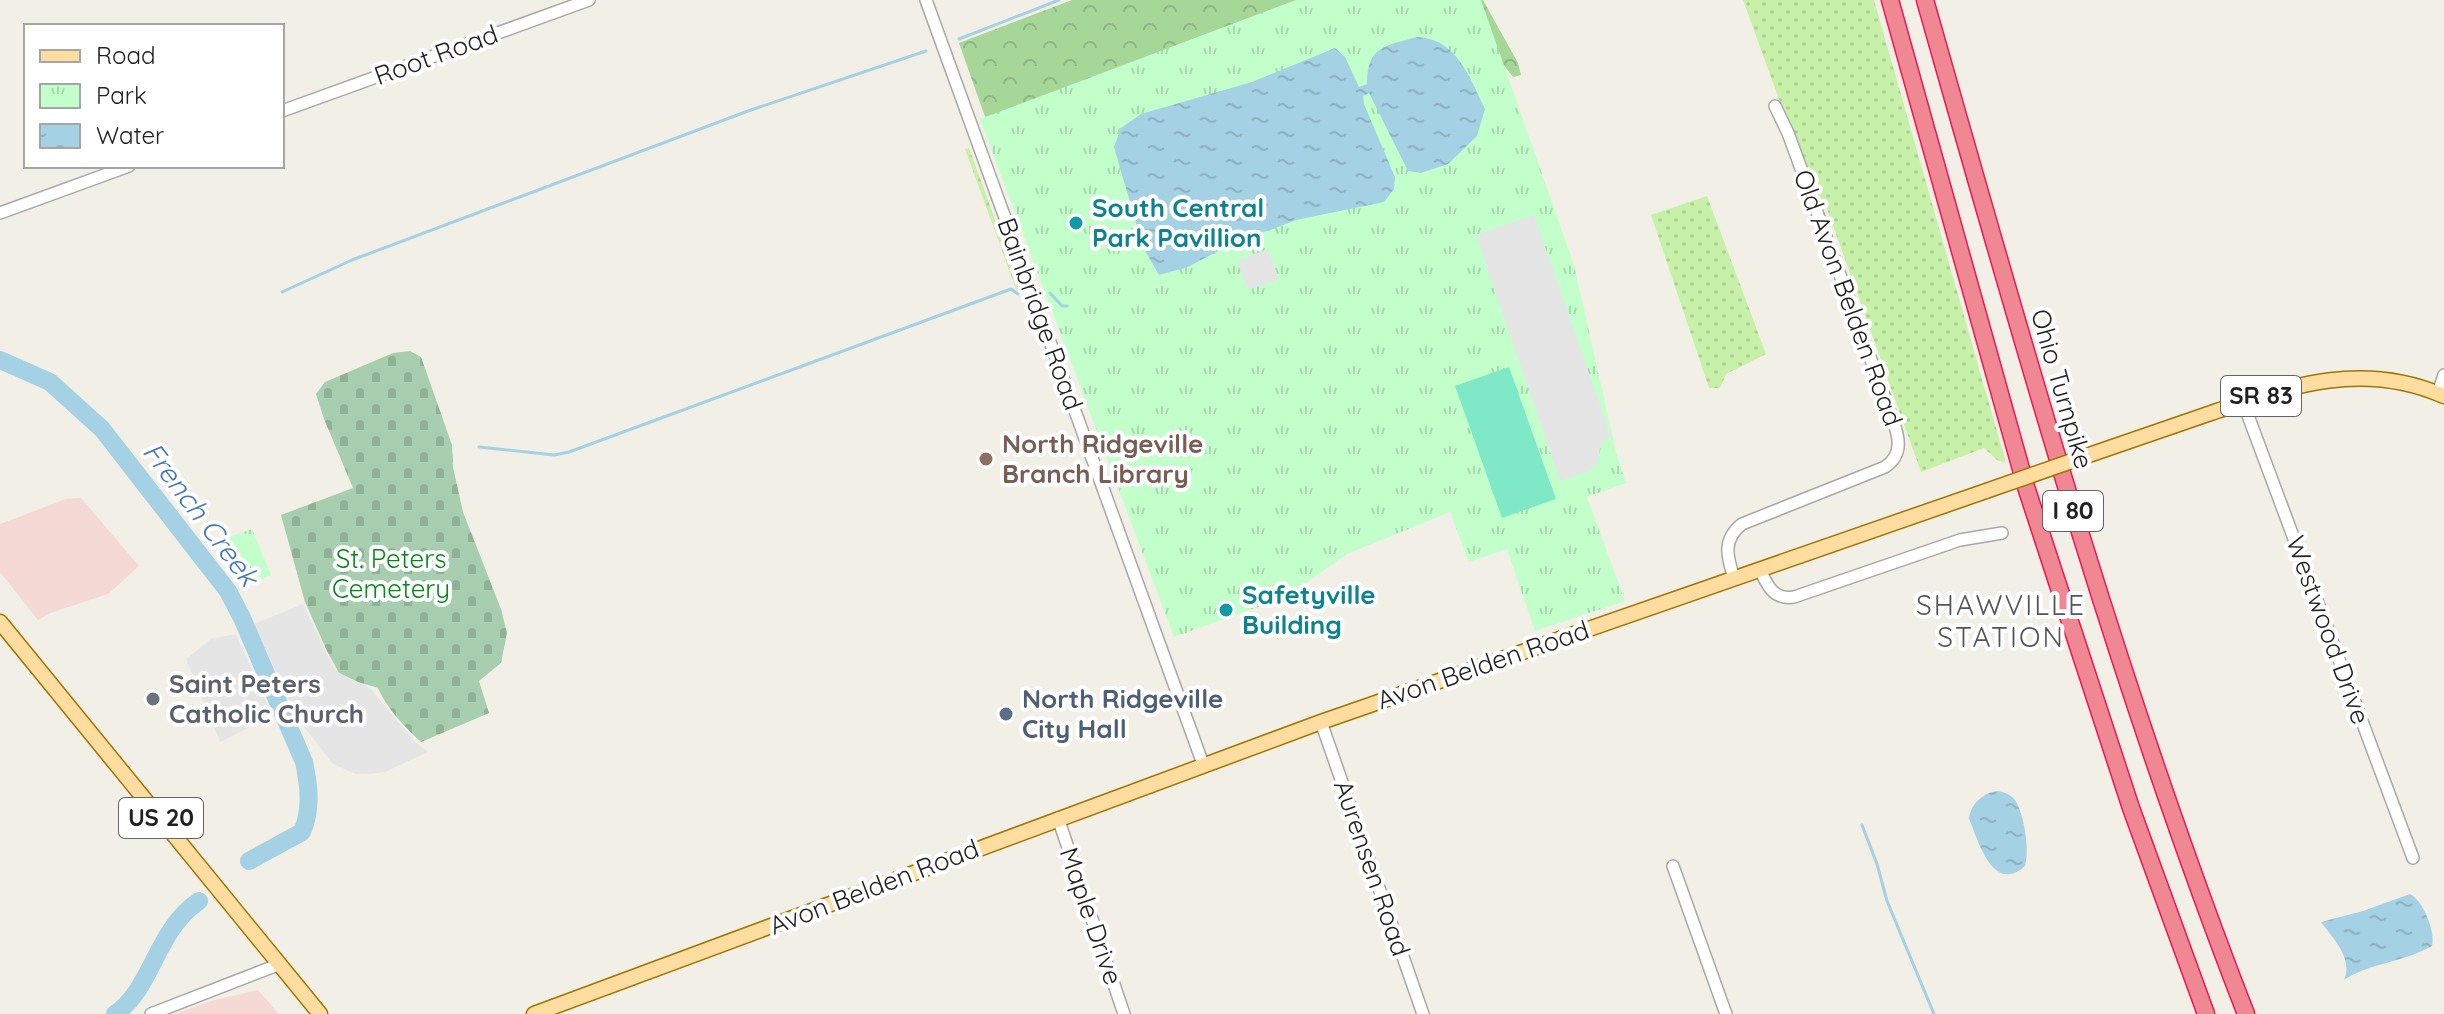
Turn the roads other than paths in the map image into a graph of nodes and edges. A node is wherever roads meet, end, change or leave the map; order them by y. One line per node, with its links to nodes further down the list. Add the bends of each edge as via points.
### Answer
1 (589, 0): 6 (street, Root Road)
2 (926, 0): 17 (street, Bainbridge Road)
3 (1890, 0): 28 (highway, I 80, via 2026,487 2131,808)
4 (1925, 0): 29 (highway, Ohio Turnpike / I 80, via 2050,438 2149,745)
5 (1775, 106): 14 (street, Old Avon Belden Road, via 1892,417 1898,450 1885,467 1742,524 1727,549)
6 (284, 110)
7 (124, 168): 8 (street)
8 (0, 213)
9 (2444, 375): 10 (street)
10 (2441, 395): 11 (main road, Avon Belden Road / SR 83, via 2402,383 2345,378 2303,383)
11 (2243, 402): 13 (main road, Avon Belden Road / SR 83, bridge); 19 (street, Westwood Drive)
12 (2002, 533): 13 (street, via 1960,540 1794,597 1773,593)
13 (1760, 569): 14 (main road, Avon Belden Road / SR 83)
14 (1734, 578): 16 (main road, Avon Belden Road / SR 83)
15 (0, 622): 21 (main road, US 20)
16 (1321, 722): 17 (main road, Avon Belden Road / SR 83); 26 (street, Aurensen Road)
17 (1203, 764): 18 (main road, Avon Belden Road / SR 83)
18 (1058, 818): 24 (main road, Avon Belden Road / SR 83); 25 (street, Maple Drive)
19 (2413, 858)
20 (1673, 866): 27 (street)
21 (280, 964): 22 (street); 23 (main road, US 20)
22 (151, 1014)
23 (320, 1014)
24 (534, 1014)
25 (1124, 1014)
26 (1423, 1014)
27 (1726, 1014)
28 (2206, 1014)
29 (2246, 1014)

